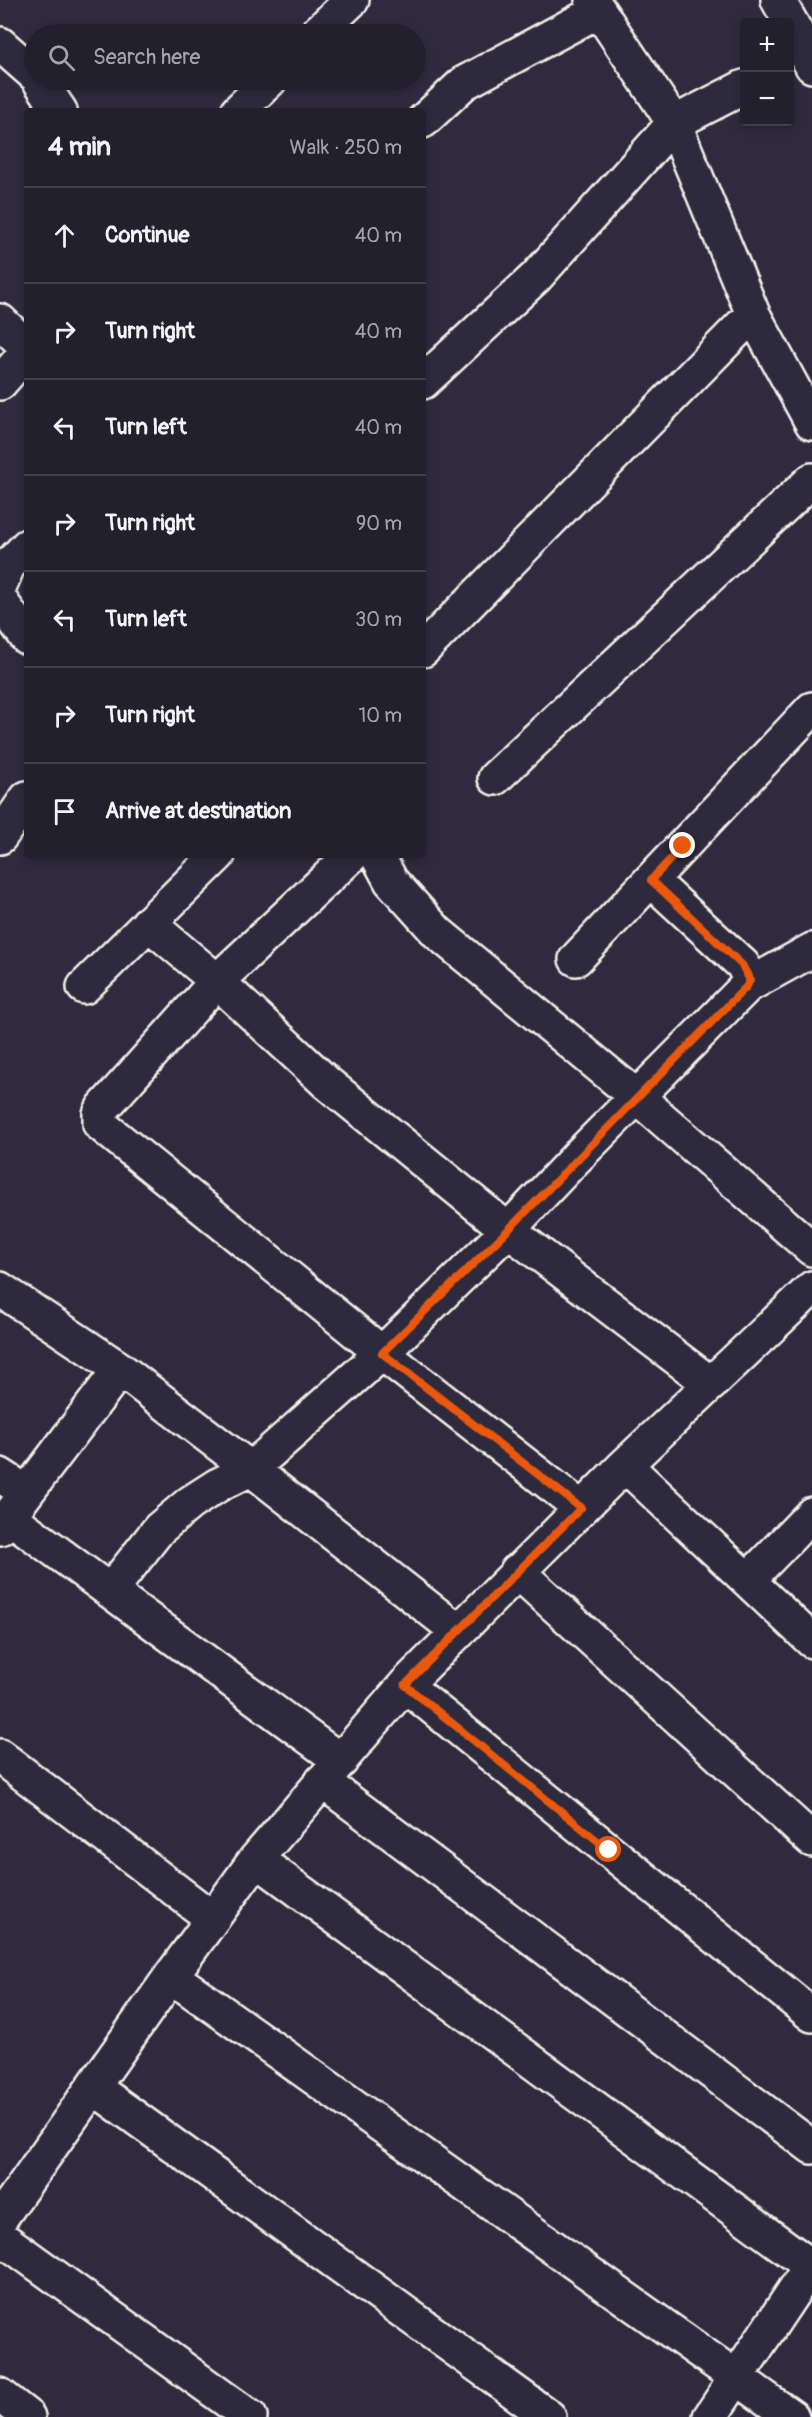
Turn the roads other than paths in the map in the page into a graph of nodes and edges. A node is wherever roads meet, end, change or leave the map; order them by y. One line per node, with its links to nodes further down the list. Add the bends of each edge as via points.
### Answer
1 (352, 0): 4 (street)
2 (778, 0): 6 (street, via 808,53)
3 (595, 5): 13 (street, via 464,83); 14 (street)
4 (327, 24)
5 (0, 44): 7 (street)
6 (805, 59)
7 (24, 65)
8 (740, 89): 14 (street)
9 (46, 90): 11 (street)
10 (260, 90): 12 (street)
11 (58, 108)
12 (241, 108)
13 (426, 119)
14 (674, 123): 15 (street); 19 (street, via 536,277)
15 (753, 314): 21 (street); 27 (street)
16 (0, 321): 17 (street)
17 (24, 344)
18 (24, 355): 20 (street)
19 (426, 379)
20 (0, 383)
21 (812, 423)
22 (812, 480): 29 (street)
23 (24, 549): 24 (street, via 8,567)
24 (0, 585)
25 (0, 600): 26 (street)
26 (24, 634)
27 (426, 647)
28 (812, 709): 35 (street)
29 (495, 778)
30 (24, 802): 31 (street)
31 (0, 837)
32 (215, 858): 36 (street)
33 (349, 858): 39 (street)
34 (378, 858): 42 (street, via 391,881 438,933)
35 (651, 880): 38 (street); 40 (street, via 742,965 750,980)
36 (148, 923): 39 (street); 41 (street)
37 (812, 950): 40 (street)
38 (576, 959)
39 (217, 981): 43 (street, via 327,1083); 47 (street, via 103,1108 100,1124)
40 (747, 986): 42 (street)
41 (84, 987)
42 (637, 1097): 43 (street); 44 (street)
43 (508, 1230): 47 (street); 49 (street)
44 (812, 1249)
45 (0, 1288): 48 (street)
46 (812, 1288): 49 (street)
47 (382, 1353): 51 (street); 53 (street)
48 (120, 1369): 51 (street); 52 (street)
49 (711, 1384): 50 (street)
50 (625, 1465): 53 (street); 56 (street)
51 (252, 1469): 57 (street, via 190,1503 159,1529); 58 (street)
52 (9, 1503): 57 (street)
53 (581, 1508): 55 (street)
54 (812, 1514): 56 (street)
55 (517, 1571): 58 (street); 63 (street)
56 (748, 1581): 59 (street)
57 (110, 1591): 62 (street)
58 (459, 1632): 60 (street)
59 (812, 1641)
60 (405, 1685): 62 (street); 67 (street)
61 (0, 1756): 65 (street)
62 (331, 1771): 64 (street); 69 (street)
63 (812, 1840)
64 (256, 1859): 65 (street); 72 (street)
65 (212, 1918): 66 (street)
66 (171, 1976): 68 (street); 73 (street)
67 (812, 2015)
68 (93, 2087): 70 (street); 77 (street)
69 (812, 2147)
70 (0, 2219)
71 (0, 2237): 76 (street)
72 (812, 2265): 73 (street)
73 (737, 2376): 78 (street); 79 (street)
74 (0, 2395): 75 (street)
75 (28, 2417)
76 (250, 2417)
77 (549, 2417)
78 (710, 2417)
79 (792, 2417)

